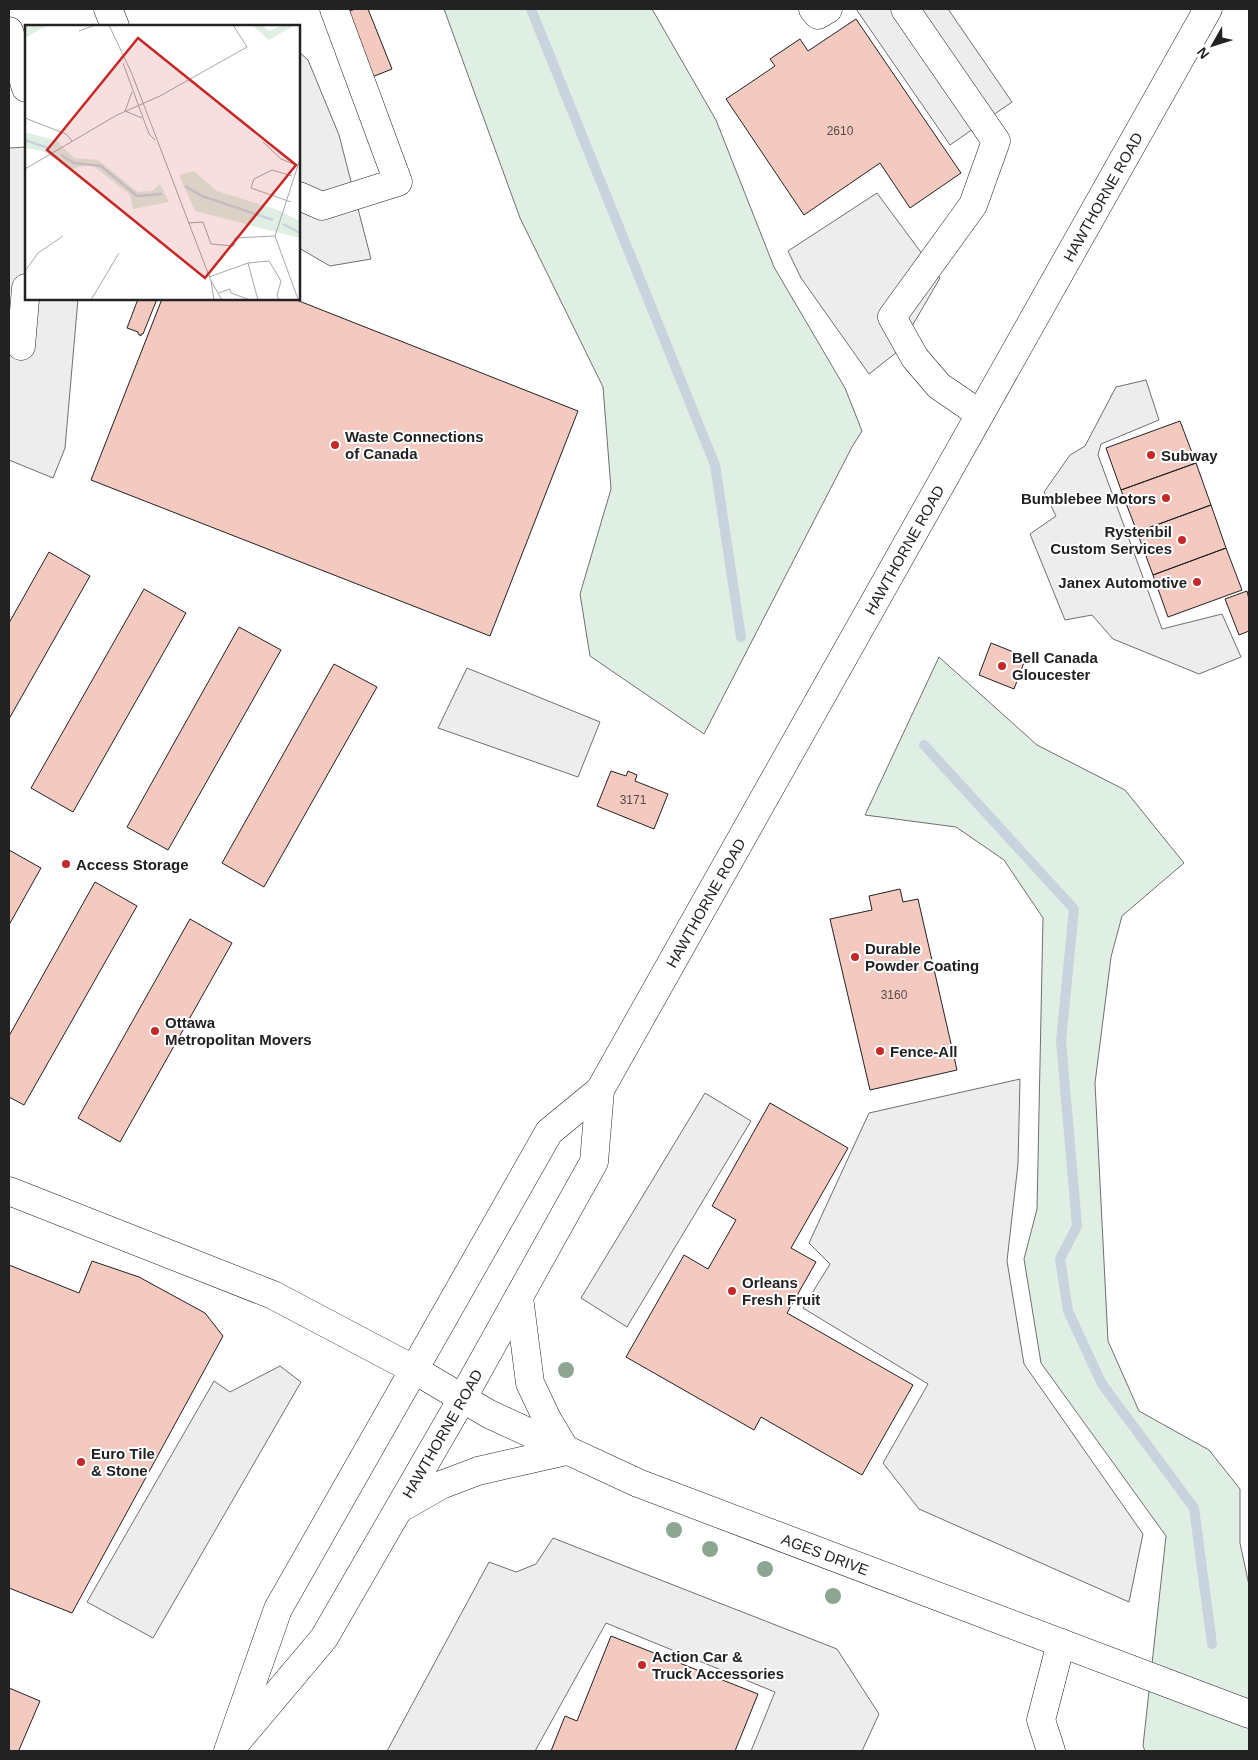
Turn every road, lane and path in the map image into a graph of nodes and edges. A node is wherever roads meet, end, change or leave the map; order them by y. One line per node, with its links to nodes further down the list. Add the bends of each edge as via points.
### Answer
1 (108, 9): 7 (main road)
2 (334, 9): 10 (main road, via 398,182 322,206)
3 (813, 9): 4 (main road, via 818,15)
4 (828, 9)
5 (905, 9): 13 (main road, via 996,141 973,204 892,317 915,358 939,386)
6 (1208, 9): 13 (main road, HAWTHORNE ROAD)
7 (115, 25)
8 (9, 31): 9 (main road)
9 (25, 85)
10 (300, 196)
11 (25, 300): 12 (main road)
12 (21, 346)
13 (980, 414): 14 (main road, HAWTHORNE ROAD)
14 (600, 1090): 16 (main road, HAWTHORNE ROAD, via 594,1162); 17 (main road, HAWTHORNE ROAD, via 549,1132)
15 (9, 1191): 17 (main road, AGES DRIVE, via 273,1295)
16 (519, 1297): 18 (main road, HAWTHORNE ROAD); 19 (main road, via 530,1384)
17 (413, 1369): 18 (main road, AGES DRIVE); 23 (main road, HAWTHORNE ROAD, via 278,1609)
18 (462, 1399): 19 (main road, AGES DRIVE); 20 (main road, HAWTHORNE ROAD)
19 (566, 1451): 20 (main road, via 478,1471 441,1485); 21 (main road, AGES DRIVE, via 638,1482)
20 (398, 1510): 23 (main road, HAWTHORNE ROAD, via 324,1638)
21 (1061, 1642): 22 (main road, AGES DRIVE); 24 (main road, via 1041,1720)
22 (1249, 1714)
23 (229, 1751)
24 (1051, 1751)

